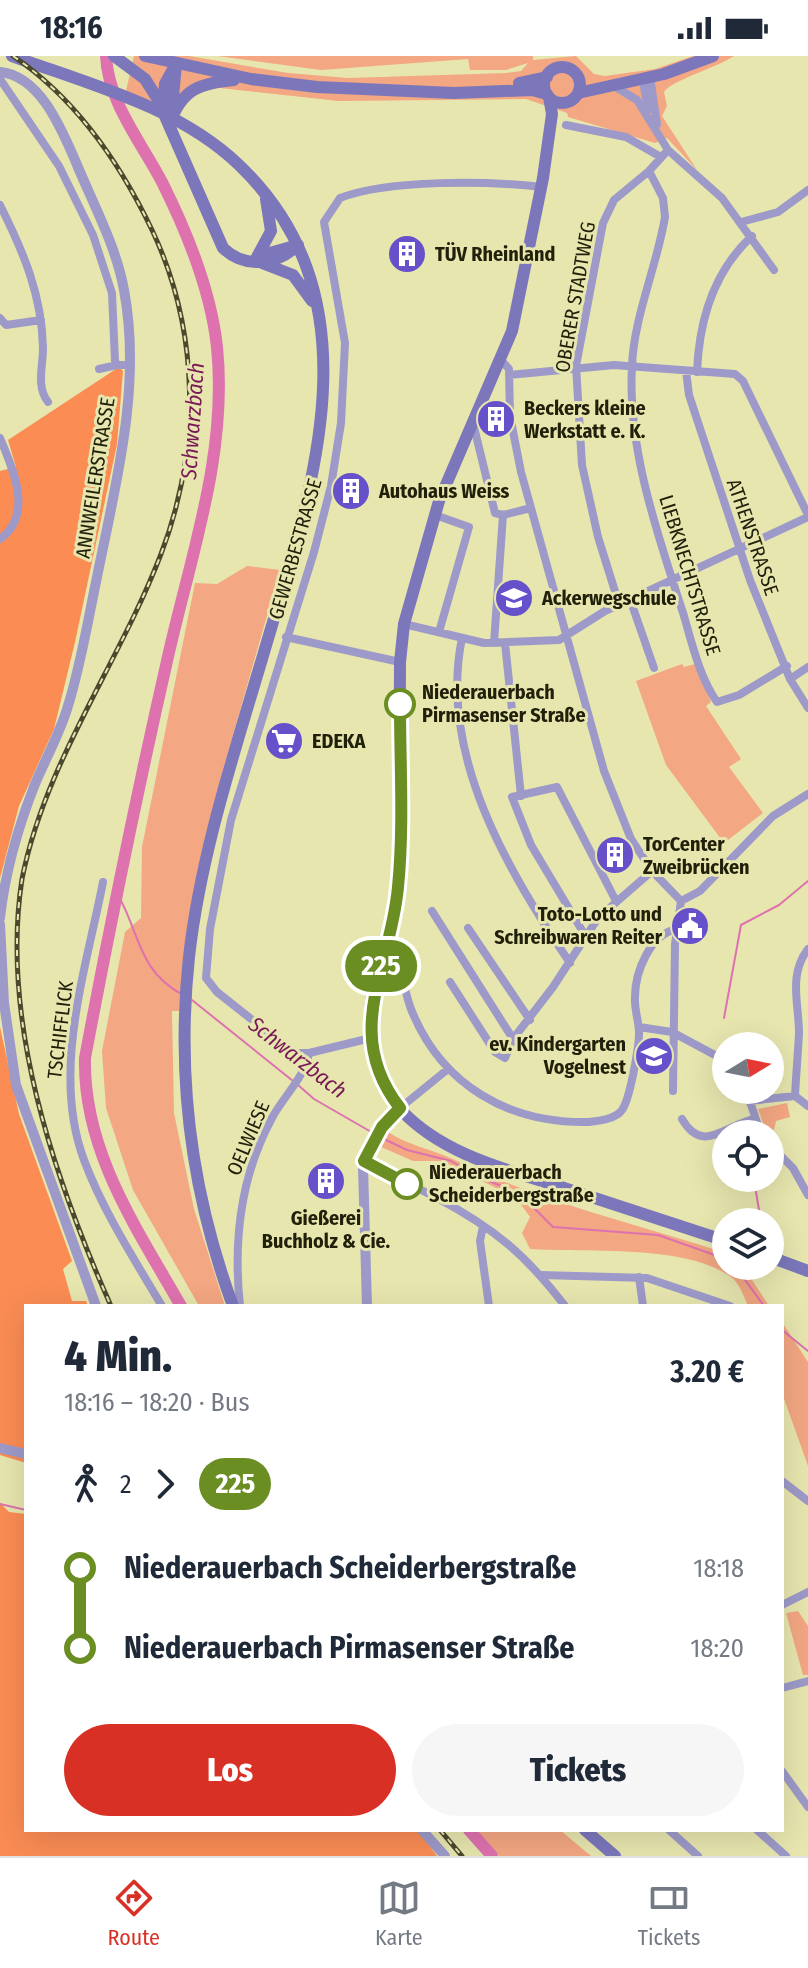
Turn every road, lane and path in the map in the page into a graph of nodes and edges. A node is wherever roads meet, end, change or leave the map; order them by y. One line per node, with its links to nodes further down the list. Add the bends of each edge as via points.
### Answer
1 (12, 56): 27 (main road, via 161,113 229,155)
2 (114, 56): 18 (main road, via 145,79)
3 (145, 56): 7 (main road)
4 (548, 56): 9 (main road)
5 (713, 56): 10 (main road)
6 (559, 62): 9 (main road); 13 (main road, via 573,71)
7 (176, 64): 12 (main road); 18 (main road, via 167,77); 20 (main road)
8 (0, 72): 39 (street, ANNWEILERSTRASSE, via 18,78 43,101 73,156 121,275 126,305)
9 (548, 75): 15 (main road, via 531,82); 16 (main road)
10 (650, 77): 13 (main road); 14 (main road); 19 (street, via 644,87); 22 (street)
11 (0, 79): 39 (street, via 59,166 93,235 112,293)
12 (251, 79): 15 (main road); 20 (main road, via 196,85)
13 (579, 86): 14 (main road); 17 (main road)
14 (614, 86): 19 (street, via 634,97)
15 (427, 91): 16 (main road, via 532,90)
16 (548, 96): 17 (main road); 26 (main road, via 552,114)
17 (566, 102): 26 (main road)
18 (163, 110): 20 (main road)
19 (649, 117): 22 (street)
20 (170, 123): 33 (main road, via 219,241 230,254)
21 (566, 125): 24 (street, via 626,137)
22 (658, 130): 23 (street)
23 (668, 150): 24 (street); 30 (street)
24 (659, 156): 25 (street, OBERER STADTWEG)
25 (649, 171): 40 (street, LIEBKNECHTSTRASSE, via 663,198 665,217); 41 (street, OBERER STADTWEG, via 614,200 603,223)
26 (544, 178): 38 (main road); 60 (street, GEWERBESTRASSE, via 364,191 340,198 328,212 324,231 345,343 342,409 323,516)
27 (264, 192): 32 (main road); 33 (main road, via 271,231)
28 (806, 195): 30 (street, via 778,212)
29 (0, 205): 37 (street, via 24,252)
30 (741, 222): 31 (street)
31 (752, 236): 34 (street); 44 (street, via 723,273 708,304)
32 (298, 245): 33 (main road, via 281,258); 36 (main road)
33 (255, 260): 36 (main road, via 297,279)
34 (774, 270)
35 (0, 318): 37 (street, via 6,325)
36 (320, 318): 113 (main road, via 324,381 302,524 210,840 189,956 184,1077 191,1157)
37 (41, 320): 46 (street, via 41,388)
38 (501, 360): 45 (street); 47 (main road)
39 (123, 365): 42 (street); 78 (street, ANNWEILERSTRASSE, via 122,453 76,678 13,853)
40 (632, 365): 41 (street); 43 (street); 55 (street, LIEBKNECHTSTRASSE, via 641,458)
41 (576, 366): 45 (street); 57 (street, OBERER STADTWEG, via 582,465)
42 (99, 369)
43 (686, 371): 44 (street); 54 (street, ATHENSTRASSE)
44 (697, 372): 52 (street, via 741,378)
45 (509, 375): 49 (street, via 513,433)
46 (48, 402)
47 (473, 422): 50 (main road); 51 (street, via 495,513)
48 (0, 438): 53 (street, via 19,506 14,526)
49 (531, 508): 51 (street); 61 (street)
50 (435, 515): 58 (main road); 59 (street, via 469,527)
51 (503, 515): 63 (street)
52 (808, 516): 54 (street)
53 (0, 539)
54 (738, 548): 55 (street); 66 (street, ATHENSTRASSE)
55 (672, 579): 56 (street); 66 (street, LIEBKNECHTSTRASSE, via 714,699 721,702)
56 (630, 599): 57 (street); 68 (street)
57 (619, 604): 61 (street)
58 (404, 624): 59 (street); 65 (main road)
59 (439, 632): 62 (street)
60 (286, 637): 65 (street); 91 (street, GEWERBESTRASSE, via 231,820 206,978 294,1053)
61 (566, 637): 64 (street); 73 (street, via 612,796)
62 (462, 638): 63 (street); 84 (street, via 458,672 463,730 481,801 504,856)
63 (494, 643): 64 (street)
64 (505, 643): 72 (street)
65 (400, 662): 83 (main road, via 399,883)
66 (787, 666): 69 (street, ATHENSTRASSE)
67 (808, 667): 69 (street)
68 (654, 668)
69 (790, 679): 70 (street, ATHENSTRASSE)
70 (808, 708)
71 (808, 794): 76 (street, via 773,816 700,891)
72 (521, 796): 75 (street, via 557,787); 81 (street, via 511,801 531,845)
73 (652, 871): 75 (street); 76 (street)
74 (103, 882): 112 (street, TSCHIFFLICK, via 70,1063 71,1106 82,1158)
75 (616, 901): 81 (street)
76 (681, 901): 80 (street)
77 (432, 911): 90 (street)
78 (0, 921): 111 (street, ANNWEILERSTRASSE, via 16,1085)
79 (468, 928): 86 (street)
80 (677, 929): 87 (street, via 656,940 640,971 635,997); 88 (street)
81 (586, 937): 84 (street)
82 (808, 949): 95 (street, via 795,982)
83 (383, 958): 89 (main road, via 371,1006); 93 (street, via 400,973 416,1021)
84 (570, 963): 86 (street)
85 (450, 982): 90 (street, via 495,1052 505,1058)
86 (530, 1020): 90 (street)
87 (639, 1027): 88 (street); 93 (street, via 625,1107 603,1120 562,1121 515,1112 476,1093)
88 (672, 1032): 92 (street); 94 (street)
89 (371, 1038): 91 (street); 99 (main road, via 379,1073)
90 (513, 1039)
91 (309, 1053): 114 (street, OELWIESE, via 255,1154 242,1198 236,1245)
92 (712, 1053)
93 (448, 1069): 99 (street)
94 (673, 1091)
95 (795, 1096): 96 (street); 98 (street)
96 (784, 1097)
97 (750, 1104): 101 (street)
98 (808, 1106)
99 (400, 1108): 103 (street, via 382,1127); 106 (main road, via 430,1133 483,1162)
100 (682, 1119): 101 (street, via 692,1134 703,1138)
101 (755, 1119)
102 (784, 1159): 104 (street)
103 (364, 1161): 105 (street); 115 (street)
104 (808, 1195)
105 (483, 1226): 109 (street, via 519,1250); 116 (street, via 480,1241)
106 (712, 1236)
107 (784, 1262): 108 (main road)
108 (808, 1271)
109 (541, 1275): 110 (street); 117 (street)
110 (639, 1277): 118 (street); 119 (street)
111 (95, 1304)
112 (161, 1304)
113 (232, 1304)
114 (240, 1304)
115 (367, 1304)
116 (489, 1304)
117 (563, 1304)
118 (643, 1304)
119 (724, 1304)
120 (0, 1448): 121 (street)
121 (24, 1454)
122 (784, 1483): 123 (street)
123 (808, 1501)
124 (808, 1592): 125 (street)
125 (784, 1604)
126 (808, 1681): 127 (street)
127 (784, 1687)
128 (784, 1774): 129 (street)
129 (808, 1807)
130 (424, 1832): 134 (street)
131 (587, 1832): 135 (main road)
132 (671, 1832): 136 (street)
133 (759, 1832): 137 (street)
134 (445, 1856)
135 (615, 1856)
136 (698, 1856)
137 (786, 1856)

